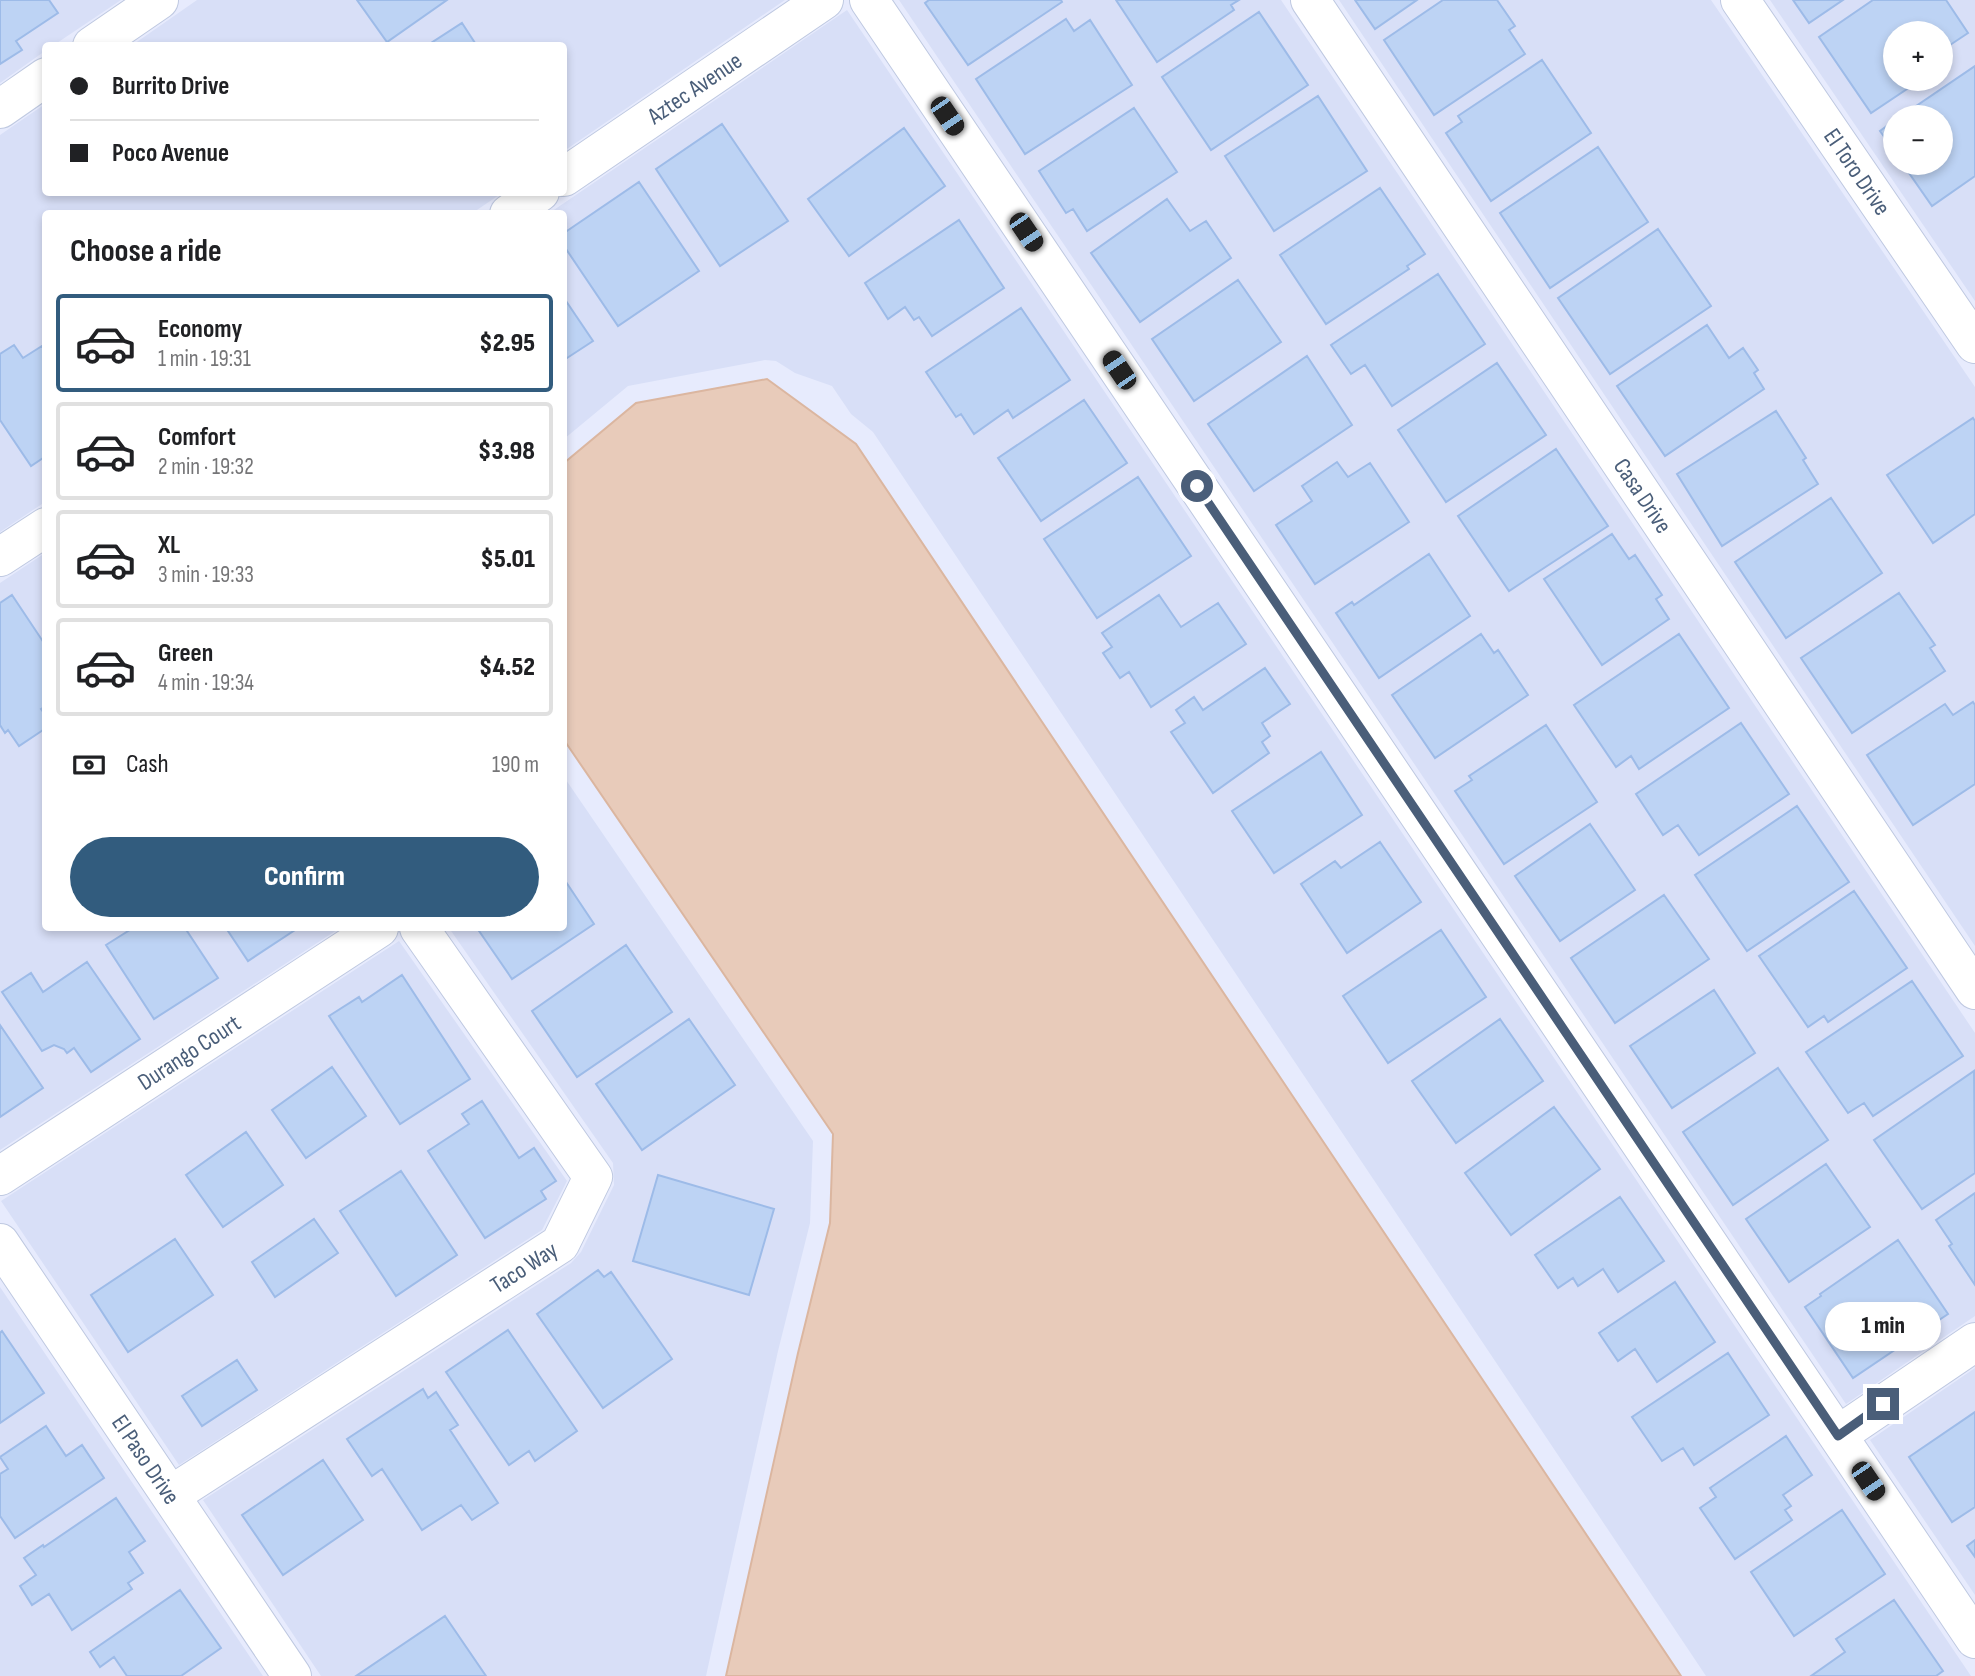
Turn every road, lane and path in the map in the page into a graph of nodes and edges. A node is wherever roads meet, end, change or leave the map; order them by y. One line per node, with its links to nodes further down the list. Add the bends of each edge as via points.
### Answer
1 (159, 0): 6 (street)
2 (824, 0): 9 (street, Aztec Avenue)
3 (869, 0): 21 (street)
4 (1310, 0): 17 (street, Casa Drive)
5 (1740, 0): 12 (street, El Toro Drive)
6 (98, 42)
7 (42, 81): 8 (street)
8 (0, 108)
9 (567, 175)
10 (534, 196): 11 (street)
11 (515, 210)
12 (1975, 344)
13 (42, 530): 14 (street)
14 (0, 558)
15 (374, 931): 18 (street, Durango Court)
16 (421, 931): 22 (street, Taco Way, via 593,1177 560,1244)
17 (1975, 990)
18 (0, 1176)
19 (0, 1243): 22 (street, El Paso Drive)
20 (1975, 1342): 21 (street)
21 (1838, 1436): 23 (street)
22 (171, 1496): 24 (street, El Paso Drive)
23 (1975, 1639)
24 (292, 1676)

